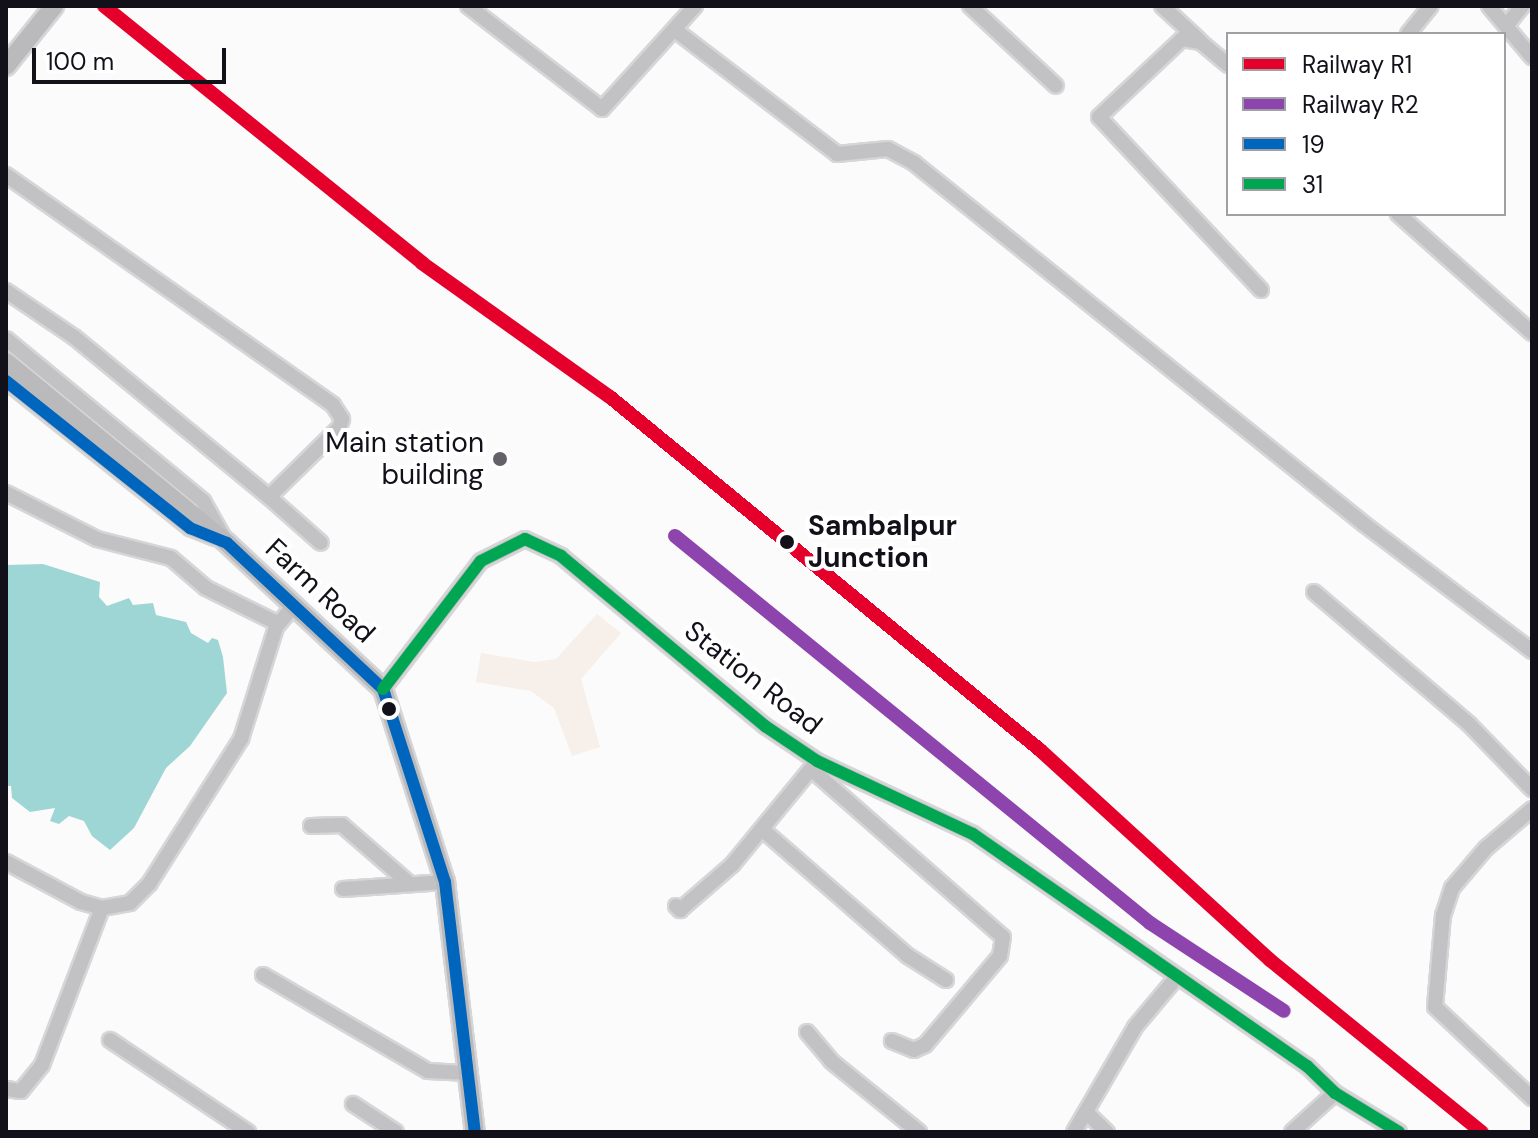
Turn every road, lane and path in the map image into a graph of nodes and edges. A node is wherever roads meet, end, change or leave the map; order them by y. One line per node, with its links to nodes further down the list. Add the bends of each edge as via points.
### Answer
1 (54, 6): 15 (main road)
2 (468, 6): 10 (street, via 602,109)
3 (695, 6): 10 (street)
4 (970, 6): 16 (street)
5 (1162, 6): 12 (street)
6 (1431, 6): 11 (street)
7 (1489, 6): 9 (street)
8 (1522, 6): 9 (street)
9 (1506, 26): 13 (street)
10 (675, 30): 32 (street, via 837,154 888,149 914,163 1364,524)
11 (1410, 32)
12 (1201, 42): 14 (street); 19 (street, via 1182,39 1099,117)
13 (1532, 57)
14 (1226, 63)
15 (6, 66)
16 (1056, 86)
17 (6, 175): 26 (street, via 339,412 339,428)
18 (1400, 216): 21 (street)
19 (1261, 290)
20 (6, 291): 26 (street, via 74,337)
21 (1532, 333)
22 (6, 339): 27 (street, via 203,501)
23 (6, 362): 27 (main road)
24 (6, 381): 27 (street, Farm Road, via 190,528)
25 (6, 493): 31 (street, via 97,539 171,558 206,588)
26 (269, 497): 28 (street)
27 (227, 543): 30 (main road, Farm Road)
28 (321, 543)
29 (1314, 592): 35 (street, via 1469,724)
30 (293, 607): 31 (street); 33 (main road, Farm Road)
31 (279, 624): 44 (street, via 252,712 221,776 149,884 130,903)
32 (1532, 651)
33 (383, 689): 34 (street, Station Road, via 481,561 525,539 561,556); 40 (main road, Farm Road)
34 (814, 765): 38 (street); 46 (street, Station Road, via 973,834); 50 (street, via 1003,937 1000,956 925,1045 914,1050)
35 (1532, 789)
36 (1532, 809): 54 (street, via 1486,848 1452,888 1443,915 1435,1007)
37 (311, 826): 41 (street, via 342,825)
38 (763, 830): 43 (street, via 722,874 680,910); 47 (street, via 908,956)
39 (6, 862): 44 (street)
40 (445, 882): 41 (street); 51 (main road, Farm Road)
41 (410, 884): 42 (street)
42 (343, 889)
43 (676, 906)
44 (102, 908): 52 (street, via 42,1065 21,1091)
45 (263, 975): 51 (street, via 428,1071)
46 (1176, 978): 53 (street, Station Road, via 1307,1066); 56 (street, via 1135,1027)
47 (946, 980)
48 (807, 1032): 60 (street, via 831,1061)
49 (110, 1040): 57 (street, via 187,1086)
50 (892, 1041)
51 (464, 1073): 59 (main road, Farm Road)
52 (6, 1089)
53 (1335, 1093): 63 (street); 64 (street, Station Road)
54 (1532, 1098)
55 (353, 1104): 58 (street)
56 (1087, 1113): 61 (street); 62 (street)
57 (248, 1132)
58 (396, 1132)
59 (475, 1132)
60 (919, 1132)
61 (1074, 1132)
62 (1107, 1132)
63 (1292, 1132)
64 (1399, 1132)

